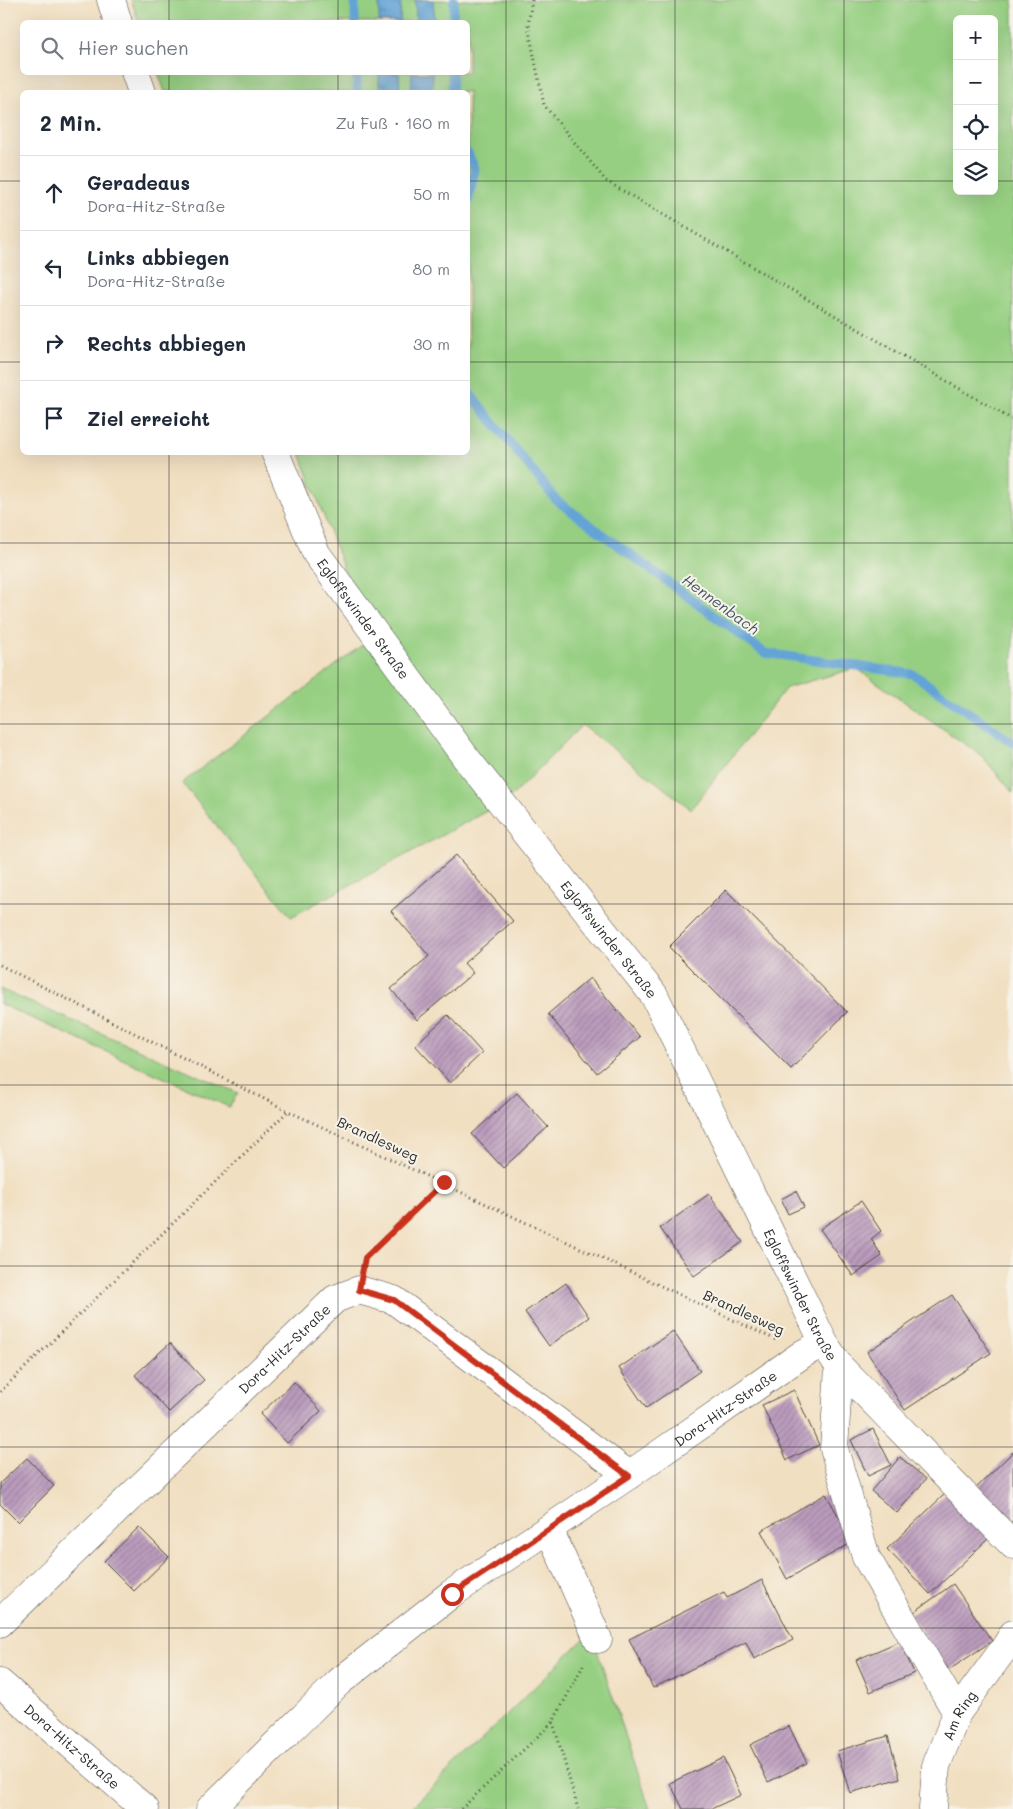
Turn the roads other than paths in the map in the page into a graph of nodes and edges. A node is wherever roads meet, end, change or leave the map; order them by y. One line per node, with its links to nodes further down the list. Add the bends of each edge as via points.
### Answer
1 (111, 0): 2 (street)
2 (117, 20)
3 (136, 75): 4 (street)
4 (141, 90)
5 (275, 455): 6 (street, Egloffswinder Straße, via 316,553 466,758 654,995)
6 (814, 1348): 7 (street, Egloffswinder Straße); 8 (street, Dora-Hitz-Straße)
7 (839, 1366): 10 (street, Egloffswinder Straße); 15 (street, Egloffswinder Straße, via 834,1449 866,1557)
8 (629, 1476): 9 (street, Dora-Hitz-Straße); 11 (street, Dora-Hitz-Straße, via 394,1300 359,1290 334,1299)
9 (549, 1529): 13 (street); 17 (street, Dora-Hitz-Straße, via 452,1594 338,1682)
10 (1013, 1545)
11 (0, 1623)
12 (1013, 1634): 15 (street, Am Ring)
13 (598, 1639)
14 (0, 1683): 16 (street, Dora-Hitz-Straße)
15 (957, 1713): 18 (street, Am Ring, via 936,1766)
16 (144, 1809)
17 (210, 1809)
18 (933, 1809)

